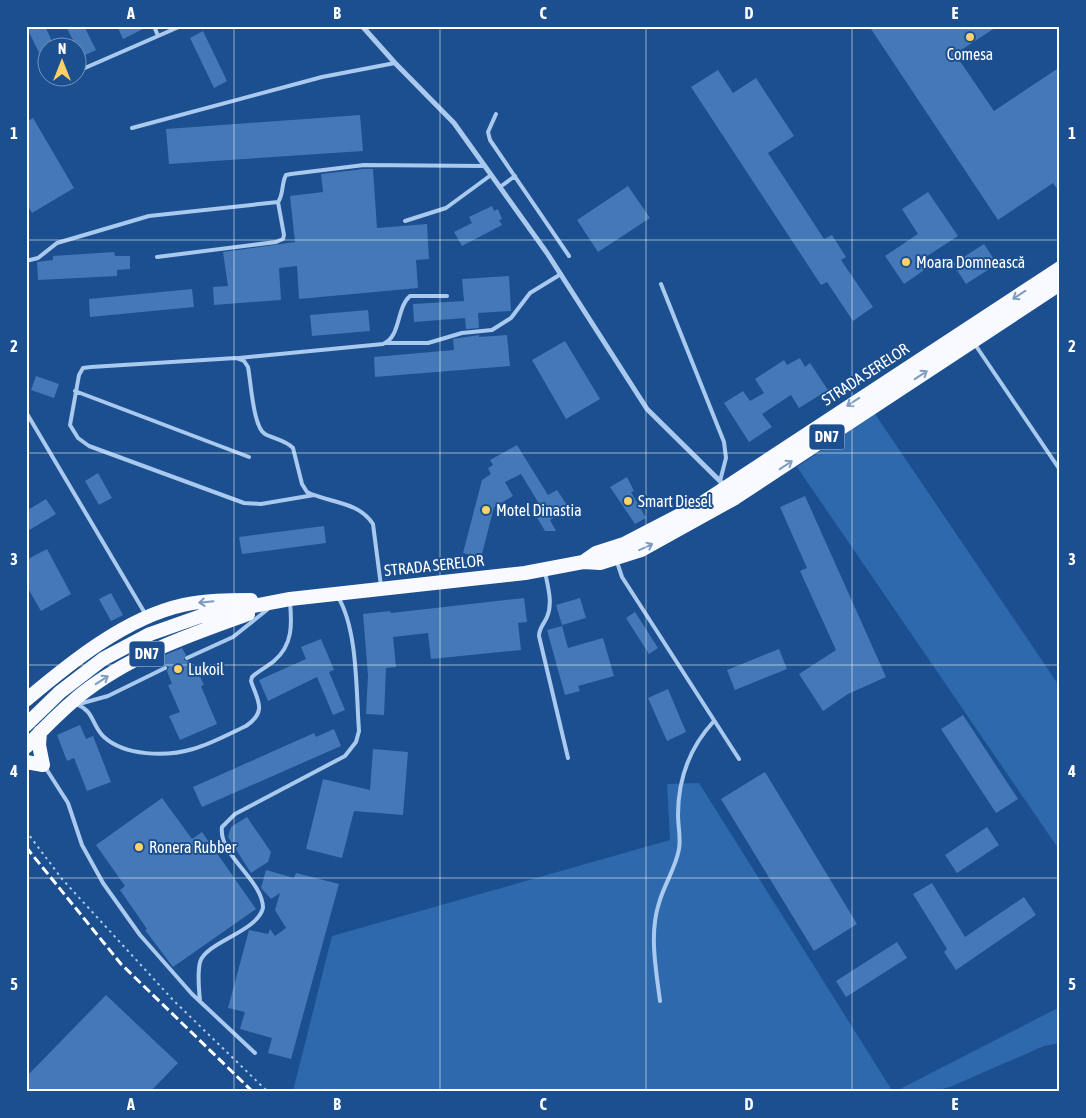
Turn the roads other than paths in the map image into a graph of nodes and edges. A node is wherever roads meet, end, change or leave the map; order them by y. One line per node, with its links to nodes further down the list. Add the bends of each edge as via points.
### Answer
1 (154, 26): 4 (lane)
2 (181, 26): 4 (lane)
3 (362, 26): 5 (street)
4 (158, 36): 6 (lane)
5 (394, 63): 8 (lane, via 322,77); 9 (street, via 454,123)
6 (88, 67)
7 (496, 114): 11 (lane, via 488,132 490,140)
8 (132, 128)
9 (485, 166): 10 (street); 13 (lane, via 364,165 286,175)
10 (492, 175): 12 (street); 14 (lane, via 446,208)
11 (515, 176): 12 (lane); 15 (lane)
12 (500, 187): 19 (street)
13 (278, 202): 16 (lane, via 283,239); 17 (lane, via 149,216 56,243 38,258)
14 (405, 221)
15 (569, 256)
16 (157, 257)
17 (26, 261)
18 (1060, 268): 30 (highway, STRADA SERELOR / DN7, one-way to 30)
19 (561, 274): 24 (lane, via 530,294 511,318 492,330 462,333 428,342); 30 (street, via 647,409)
20 (660, 284): 30 (lane, via 724,442)
21 (1060, 284): 23 (highway, STRADA SERELOR / DN7)
22 (447, 296): 24 (lane, via 410,296 403,302 392,336)
23 (973, 341): 29 (lane); 32 (highway, STRADA SERELOR / DN7, one-way to 23, via 658,542 735,498)
24 (382, 344): 25 (lane)
25 (236, 358): 26 (lane, via 83,368); 31 (lane, via 248,367 260,430 293,448 302,484 307,492)
26 (75, 391): 28 (lane); 31 (lane, via 70,425 78,438 89,446 244,503 261,504)
27 (26, 412): 39 (lane)
28 (249, 456)
29 (1060, 470)
30 (723, 484): 33 (highway, STRADA SERELOR / DN7, via 672,520 624,544 596,553)
31 (314, 495): 35 (lane, via 342,503 368,516 373,524)
32 (616, 560): 33 (highway, STRADA SERELOR / DN7); 44 (lane, via 622,577)
33 (583, 562): 34 (highway, STRADA SERELOR / DN7)
34 (545, 570): 35 (highway, STRADA SERELOR / DN7); 48 (lane, via 550,601 539,636)
35 (382, 589): 36 (highway, STRADA SERELOR / DN7)
36 (336, 594): 37 (highway, STRADA SERELOR / DN7); 52 (lane, via 346,611 350,631 359,731 356,742 345,756 235,814 222,827 223,841 260,895 263,908 258,919 203,956 199,969)
37 (290, 599): 38 (highway, DN7); 39 (highway, DN7, one-way to 39, via 198,602); 43 (lane, via 292,625 289,640 276,659 250,680 259,699 260,710 253,722 246,726 194,749 145,753 112,743 98,730 89,711); 45 (highway, DN7, via 201,616 126,646 81,674)
38 (270, 606): 40 (lane, via 233,637); 43 (highway, DN7, one-way to 38, via 100,680 130,662 164,645)
39 (148, 617): 42 (highway, DN7, via 84,654)
40 (187, 658)
41 (165, 668): 43 (lane, via 108,696)
42 (26, 700)
43 (72, 706): 46 (highway, DN7)
44 (714, 721): 49 (lane); 53 (lane, via 694,749 683,771 678,793 679,850 659,902 654,931)
45 (26, 726)
46 (40, 732): 47 (highway, DN7); 51 (highway)
47 (26, 747)
48 (568, 758)
49 (739, 759)
50 (26, 762): 51 (highway)
51 (43, 764): 52 (lane, via 68,803 82,845 103,884 140,936)
52 (200, 1001): 54 (lane)
53 (660, 1001)
54 (255, 1053)

